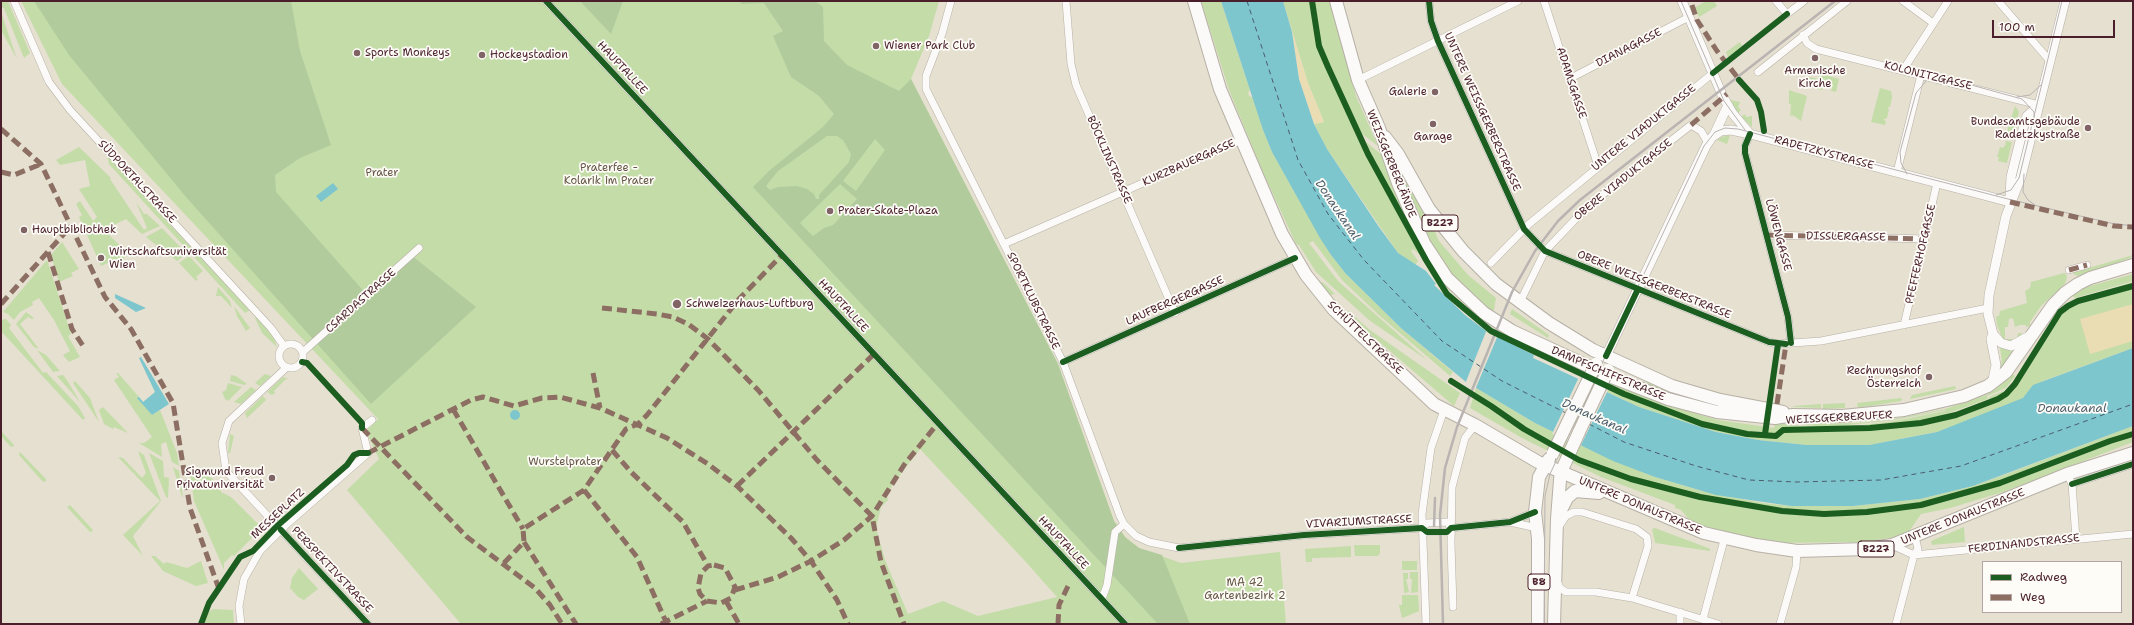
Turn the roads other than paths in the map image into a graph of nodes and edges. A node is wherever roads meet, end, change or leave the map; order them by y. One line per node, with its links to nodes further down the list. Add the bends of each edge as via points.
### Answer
1 (14, 1): 61 (street, SÜDPORTALSTRASSE, via 48,82 70,110 271,328)
2 (546, 1): 94 (street, HAUPTALLEE)
3 (951, 1): 44 (street, SPORTKLUBSTRASSE, via 926,76 926,89)
4 (1066, 1): 39 (street, BÖCKLINSTRASSE, via 1071,64 1076,85)
5 (1194, 1): 34 (main road, SCHÜTTELSTRASSE / B227, via 1220,89)
6 (1336, 1): 28 (main road, WEISSGERBERLÄNDE / B227)
7 (1429, 1): 21 (street, UNTERE WEISSGERBERSTRASSE)
8 (1518, 1): 21 (street)
9 (1544, 1): 27 (street, ADAMSGASSE)
10 (1682, 1): 18 (street)
11 (1776, 1): 12 (street, via 1787,14)
12 (1804, 1)
13 (1847, 1): 20 (street)
14 (1903, 1): 19 (street)
15 (1948, 1): 19 (street)
16 (1998, 1): 22 (street)
17 (2065, 1): 22 (street)
18 (1689, 17): 25 (street); 27 (street, DIANAGASSE)
19 (1933, 23): 23 (street)
20 (1803, 35): 23 (street, KOLONITZGASSE, via 1816,49); 24 (street)
21 (1438, 41): 28 (street); 41 (street, UNTERE WEISSGERBERSTRASSE)
22 (2050, 61): 30 (street)
23 (1903, 70): 26 (street, KOLONITZGASSE)
24 (1758, 72)
25 (1713, 73): 29 (street); 36 (street, UNTERE VIADUKTGASSE)
26 (1922, 75): 30 (street, KOLONITZGASSE); 37 (street)
27 (1569, 79): 36 (street, ADAMSGASSE)
28 (1358, 80): 31 (main road, WEISSGERBERLÄNDE / B227)
29 (1728, 105): 32 (street); 33 (street)
30 (2039, 105): 40 (street, via 2021,177)
31 (1379, 128): 53 (main road, B227, via 1398,154 1429,208 1450,235 1483,272); 56 (main road, WEISSGERBERLÄNDE / B227, via 1424,244 1458,290)
32 (1750, 134): 33 (street, RADETZKYSTRASSE, via 1729,129); 37 (street, RADETZKYSTRASSE); 42 (street, LÖWENGASSE, via 1745,153)
33 (1714, 135): 35 (street)
34 (1241, 140): 39 (street, KURZBAUERGASSE); 47 (main road, SCHÜTTELSTRASSE / B227)
35 (1708, 143): 46 (street, OBERE VIADUKTGASSE, via 1701,131 1691,125 1588,206); 52 (street)
36 (1598, 166): 41 (street, UNTERE VIADUKTGASSE)
37 (1897, 172): 38 (street, RADETZKYSTRASSE)
38 (1937, 183): 40 (street, RADETZKYSTRASSE); 43 (street, PFEFFERHOFGASSE)
39 (1123, 192): 44 (street, KURZBAUERGASSE); 55 (street, BÖCKLINSTRASSE)
40 (2010, 202): 54 (street)
41 (1524, 229): 46 (street, OBERE WEISSGERBERSTRASSE); 48 (street, UNTERE VIADUKTGASSE)
42 (1768, 235): 43 (street, DISSLERGASSE); 60 (street, LÖWENGASSE, via 1788,317)
43 (1925, 239): 57 (street, PFEFFERHOFGASSE)
44 (1004, 244): 64 (street, SPORTKLUBSTRASSE)
45 (419, 248): 62 (street, CSARDASTRASSE)
46 (1545, 251): 52 (street, OBERE WEISSGERBERSTRASSE); 53 (street, OBERE VIADUKTGASSE)
47 (1295, 258): 55 (street, LAUFBERGERGASSE); 67 (main road, SCHÜTTELSTRASSE / B227, via 1334,310 1424,396)
48 (1491, 263)
49 (2087, 265): 51 (street)
50 (2133, 265): 58 (main road, DAMPFSCHIFFSTRASSE / B227, via 2078,284 2053,305)
51 (2069, 270)
52 (1638, 289): 60 (street, OBERE WEISSGERBERSTRASSE, via 1769,342); 63 (street)
53 (1520, 302): 63 (main road, B227, via 1568,335)
54 (1988, 308): 57 (street, OBERE WEISSGERBERSTRASSE); 59 (street)
55 (1175, 313): 64 (street, LAUFBERGERGASSE)
56 (1498, 323): 68 (main road, DAMPFSCHIFFSTRASSE / B227, via 1577,362 1668,399 1737,416 1775,418)
57 (1904, 325): 60 (street, OBERE WEISSGERBERSTRASSE, via 1822,341)
58 (2033, 333): 59 (street, via 2011,346 2001,343); 66 (main road, DAMPFSCHIFFSTRASSE / B227, via 2011,367)
59 (1993, 334): 66 (street, via 1990,339 1996,365)
60 (1788, 343)
61 (284, 346): 62 (street, via 295,345); 65 (street, via 279,359)
62 (302, 352): 65 (street, via 303,359 300,365)
63 (1606, 356): 68 (main road, B227, via 1650,377 1699,394); 73 (main road, B8, bridge, via 1596,364); 74 (main road, B8, bridge, via 1608,370)
64 (1063, 362): 79 (street, SPORTKLUBSTRASSE)
65 (286, 368): 84 (street, PERSPEKTIVSTRASSE, via 229,421 222,443 226,470)
66 (1992, 384): 68 (main road, DAMPFSCHIFFSTRASSE / B227, via 1964,396 1904,410 1842,416)
67 (1444, 410): 70 (main road, SCHÜTTELSTRASSE / B227); 81 (street, via 1425,481)
68 (1793, 415)
69 (372, 420): 84 (street, via 362,428 368,453)
70 (1475, 425): 73 (main road, SCHÜTTELSTRASSE / B227); 82 (street, via 1465,438 1458,457 1452,487)
71 (2133, 453): 75 (main road, UNTERE DONAUSTRASSE / B227)
72 (2133, 464): 75 (street, UNTERE DONAUSTRASSE)
73 (1545, 465): 74 (main road, SCHÜTTELSTRASSE / B227); 77 (main road, B8, via 1539,477)
74 (1561, 472): 76 (main road, UNTERE DONAUSTRASSE / B227); 80 (main road, B8)
75 (2070, 479): 86 (main road, UNTERE DONAUSTRASSE / B227); 87 (street)
76 (1610, 494): 80 (main road, via 1575,491 1567,498); 88 (main road, UNTERE DONAUSTRASSE / B227)
77 (1535, 512): 78 (street, VIVARIUMSTRASSE); 83 (main road, B8)
78 (1510, 522): 82 (street, VIVARIUMSTRASSE); 83 (street, VIVARIUMSTRASSE)
79 (1124, 524): 81 (street, VIVARIUMSTRASSE, via 1136,536 1149,542 1179,548 1304,535); 94 (street, via 1115,532 1108,579)
80 (1556, 525): 92 (main road, B8); 93 (street, via 1566,516 1582,512 1636,529 1647,537 1648,546)
81 (1422, 528): 82 (street, VIVARIUMSTRASSE, via 1426,523 1447,522); 101 (street)
82 (1451, 528): 95 (street)
83 (1537, 528): 102 (main road, B8)
84 (281, 530): 98 (street, via 260,551 244,579 239,606); 99 (street, PERSPEKTIVSTRASSE)
85 (2133, 534): 87 (street, FERDINANDSTRASSE)
86 (1915, 537): 89 (main road, UNTERE DONAUSTRASSE / B227); 91 (street, via 1918,549)
87 (2076, 539): 91 (street, FERDINANDSTRASSE)
88 (1724, 540): 90 (main road, UNTERE DONAUSTRASSE / B227); 97 (street)
89 (1892, 545): 90 (main road, UNTERE DONAUSTRASSE / B227, via 1868,549); 91 (street)
90 (1797, 550): 106 (street, via 1796,567)
91 (1914, 555): 107 (street)
92 (1554, 575): 93 (street, via 1560,588 1566,592 1596,592); 103 (main road, B8)
93 (1632, 598): 96 (street)
94 (1102, 599): 100 (street, HAUPTALLEE)
95 (1453, 607)
96 (1680, 612): 97 (street); 104 (street)
97 (1703, 619): 105 (street)
98 (241, 624)
99 (368, 624)
100 (1125, 624)
101 (1426, 624)
102 (1538, 624)
103 (1554, 624)
104 (1680, 624)
105 (1718, 624)
106 (1780, 624)
107 (1896, 624)

